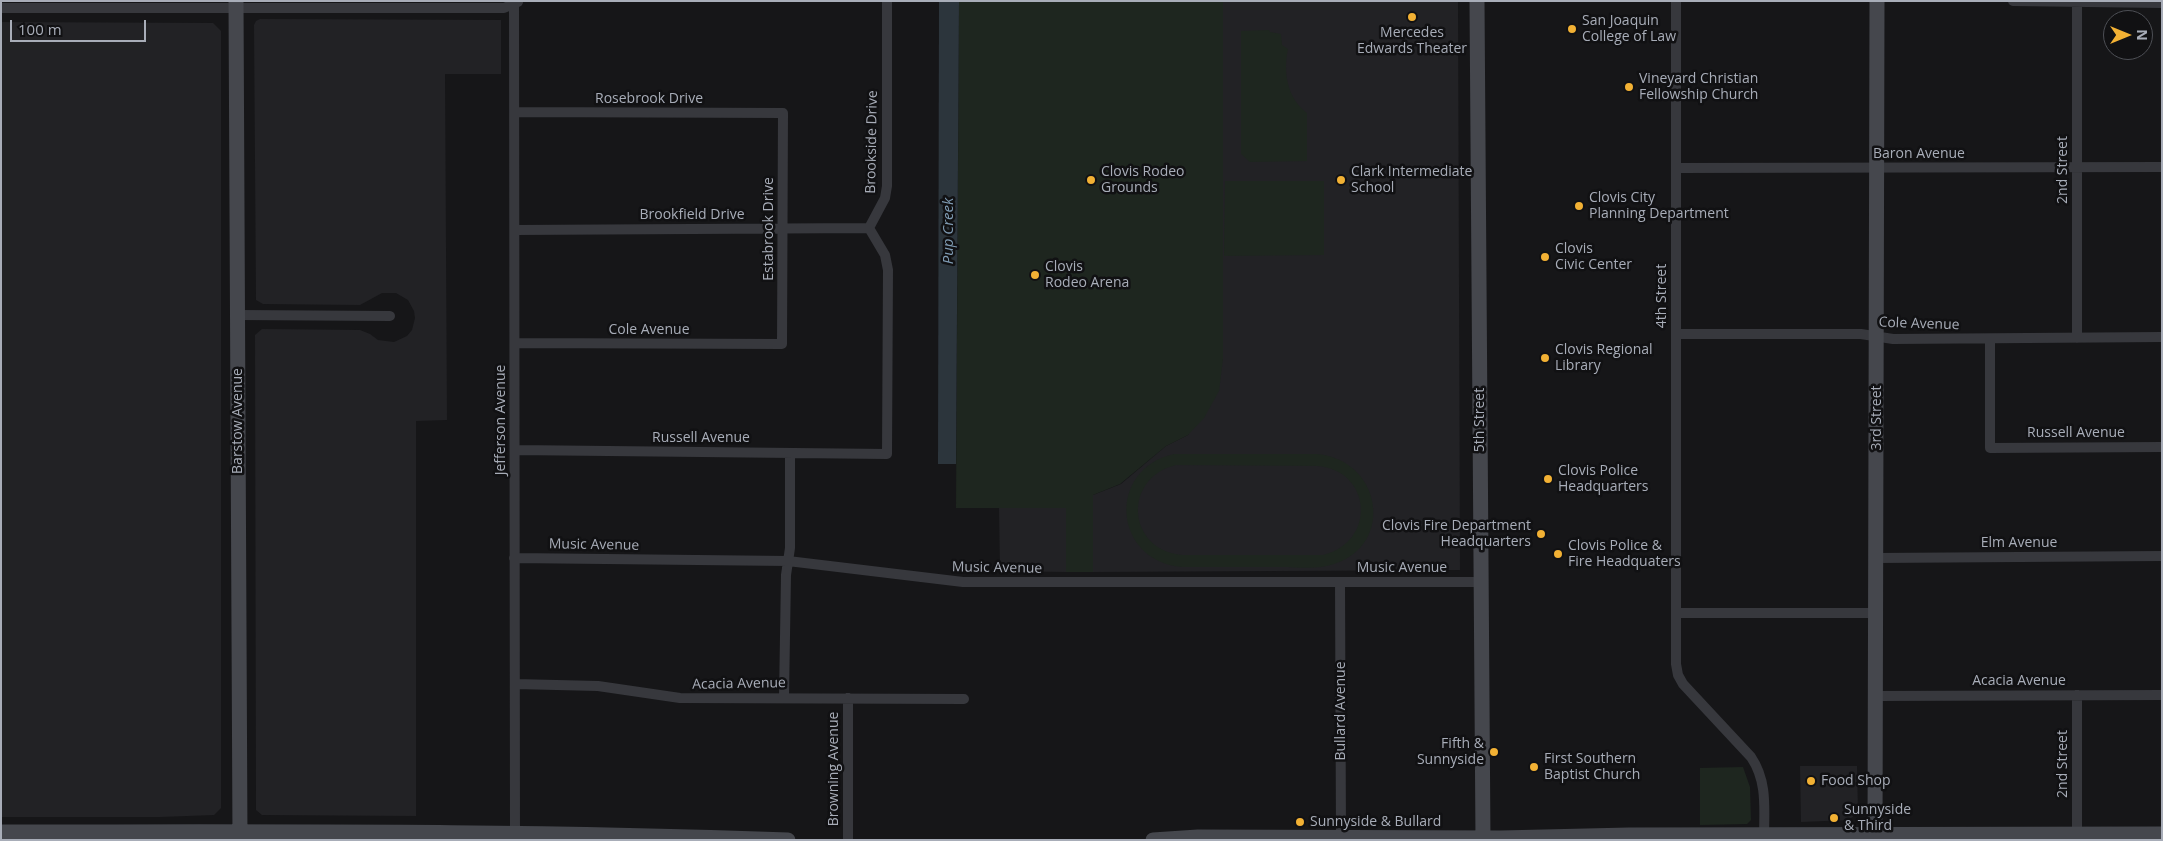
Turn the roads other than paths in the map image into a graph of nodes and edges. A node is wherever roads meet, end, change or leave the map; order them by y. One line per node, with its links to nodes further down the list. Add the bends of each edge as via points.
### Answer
1 (887, 1): 19 (street, Brookside Drive, via 888,186)
2 (1477, 1): 39 (main road, 5th Street)
3 (1676, 1): 16 (street, 4th Street)
4 (1877, 1): 17 (main road, 3rd Street)
5 (2013, 1): 7 (street)
6 (516, 2): 11 (street, via 504,8); 13 (street, Jefferson Avenue)
7 (2077, 2): 8 (street); 18 (street, 2nd Street)
8 (2159, 2)
9 (106, 4): 10 (street); 12 (street)
10 (236, 4): 11 (street); 22 (main road, Barstow Avenue)
11 (377, 4)
12 (1, 8)
13 (515, 112): 14 (street, Rosebrook Drive); 21 (street, Jefferson Avenue)
14 (783, 114): 20 (street, Estabrook Drive)
15 (2162, 167): 18 (street, Baron Avenue)
16 (1676, 168): 17 (street, Baron Avenue); 24 (street, 4th Street)
17 (1876, 168): 18 (street, Baron Avenue); 25 (main road, 3rd Street)
18 (2077, 168): 27 (street, 2nd Street)
19 (869, 228): 20 (street, Brookfield Drive); 33 (street, Russell Avenue, via 885,255 888,270 887,454)
20 (783, 229): 21 (street, Brookfield Drive); 30 (street, Estabrook Drive)
21 (515, 230): 29 (street, Jefferson Avenue)
22 (238, 315): 23 (street); 53 (main road, Barstow Avenue)
23 (390, 316)
24 (1676, 334): 25 (street, Cole Avenue, via 1861,334); 40 (street, 4th Street)
25 (1877, 337): 28 (street, Cole Avenue); 36 (main road, 3rd Street)
26 (2162, 337): 27 (street, Cole Avenue)
27 (2077, 338): 28 (street, Cole Avenue)
28 (1990, 339): 31 (street, Russell Avenue, via 1990,448)
29 (515, 342): 30 (street, Cole Avenue); 32 (street, Jefferson Avenue)
30 (782, 344)
31 (2162, 447)
32 (515, 450): 33 (street, Russell Avenue); 35 (street, Jefferson Avenue)
33 (790, 453): 37 (street)
34 (2162, 556): 36 (street, Elm Avenue)
35 (514, 558): 37 (street, Music Avenue); 42 (street, Jefferson Avenue)
36 (1877, 558): 41 (main road, 3rd Street)
37 (788, 561): 38 (street, Music Avenue, via 962,582); 46 (street)
38 (1340, 582): 39 (street, Music Avenue); 59 (street, Bullard Avenue)
39 (1482, 582): 61 (main road, 5th Street)
40 (1676, 613): 41 (street); 56 (street, 4th Street, via 1676,664 1681,680 1755,762 1764,791)
41 (1877, 613): 45 (main road, 3rd Street)
42 (515, 684): 46 (street, Acacia Avenue, via 598,686 680,698); 54 (street, Jefferson Avenue)
43 (2077, 695): 44 (street, Acacia Avenue); 45 (street, Acacia Avenue); 50 (street, 2nd Street)
44 (2162, 695)
45 (1877, 696): 57 (main road, 3rd Street)
46 (784, 697): 47 (street, Acacia Avenue)
47 (848, 698): 48 (street, Acacia Avenue); 63 (street, Browning Avenue)
48 (964, 699)
49 (1, 832): 52 (main road)
50 (2077, 833): 51 (main road); 57 (main road)
51 (2162, 834)
52 (96, 835): 53 (main road)
53 (240, 835): 54 (main road)
54 (515, 836): 60 (main road)
55 (1629, 837): 56 (main road); 61 (main road)
56 (1764, 837): 57 (main road)
57 (1876, 837)
58 (1198, 838): 59 (main road); 64 (main road)
59 (1341, 838): 61 (main road)
60 (742, 839): 62 (main road)
61 (1483, 839)
62 (788, 840)
63 (848, 840)
64 (1153, 840)

